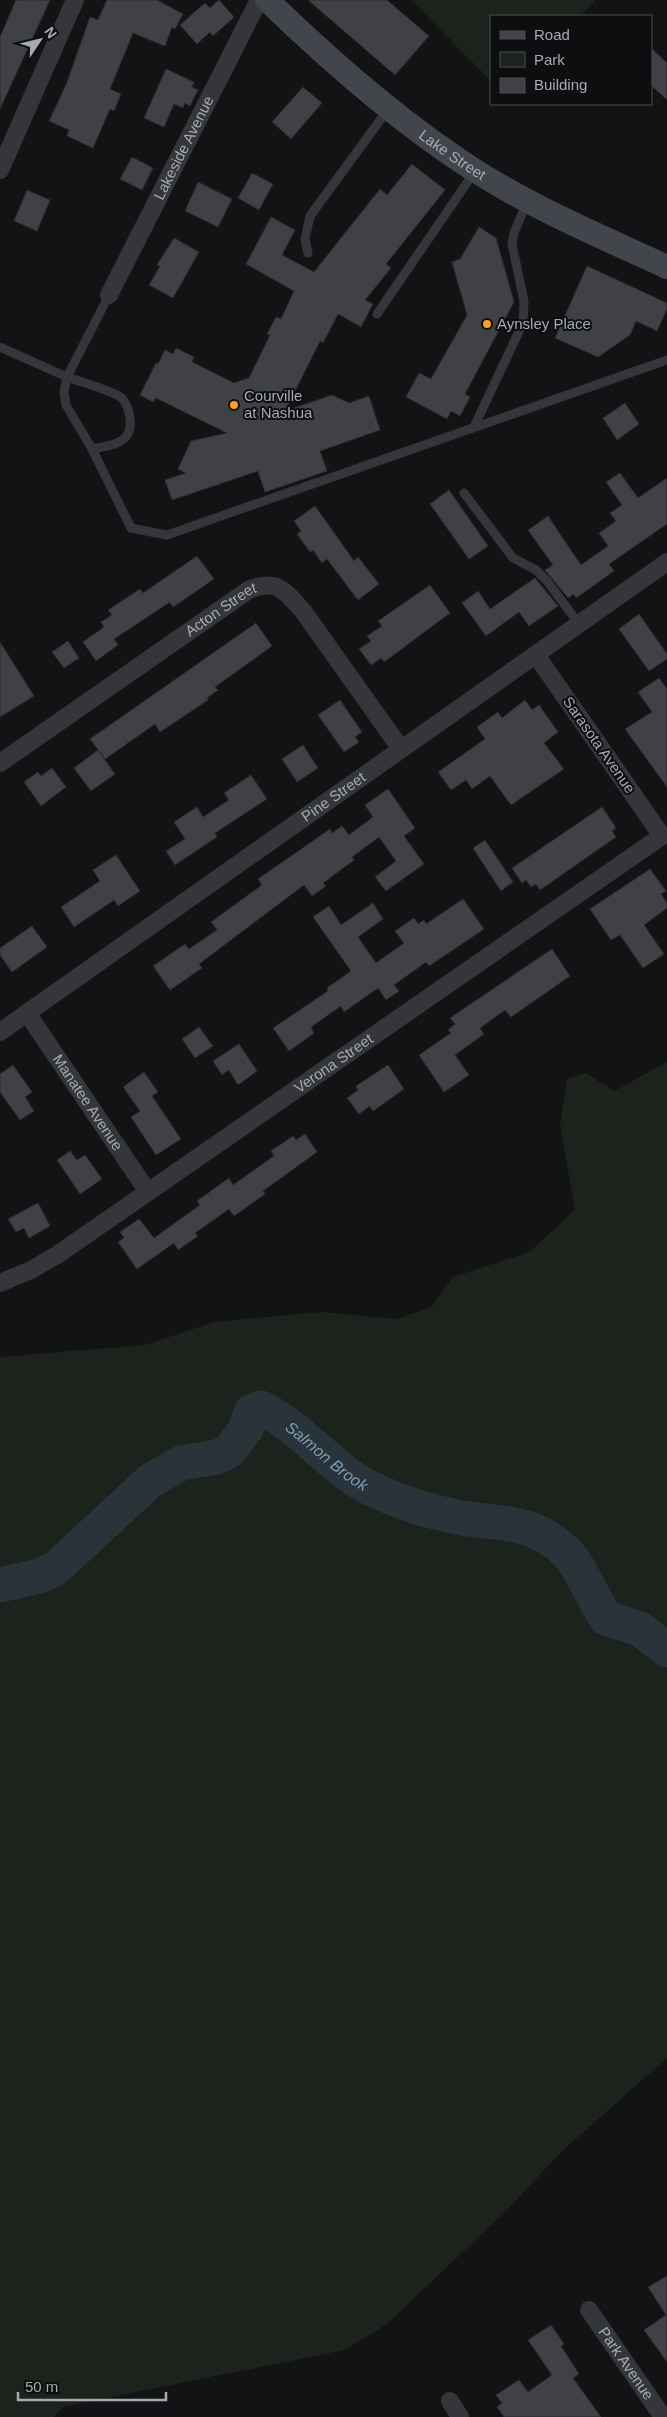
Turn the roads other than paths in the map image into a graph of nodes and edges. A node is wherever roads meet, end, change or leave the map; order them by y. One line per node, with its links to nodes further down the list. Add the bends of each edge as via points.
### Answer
1 (75, 0): 5 (street)
2 (259, 0): 10 (street, Lakeside Avenue)
3 (267, 0): 4 (street, Lake Street)
4 (389, 108): 6 (street, Lake Street); 8 (lane, via 310,216 305,239)
5 (0, 170)
6 (475, 171): 7 (street, Lake Street); 11 (lane)
7 (527, 201): 9 (street, Lake Street); 15 (lane, via 512,244 524,302 523,323)
8 (308, 253)
9 (667, 267)
10 (109, 295): 14 (lane)
11 (376, 314)
12 (0, 347): 14 (lane)
13 (667, 360): 15 (lane)
14 (68, 377): 16 (lane, via 64,392 66,405); 16 (lane, via 121,397 128,410 131,424 128,435 120,443)
15 (474, 427): 16 (lane, via 167,535 131,528)
16 (92, 449)
17 (464, 493): 19 (lane, via 513,558 536,570 548,581)
18 (667, 562): 19 (street, Pine Street)
19 (579, 624): 20 (street, Pine Street)
20 (536, 655): 21 (street, Pine Street); 23 (street, Sarasota Avenue)
21 (401, 749): 22 (street, Acton Street, via 303,611 282,589 264,584 250,589); 24 (street, Pine Street)
22 (0, 763)
23 (662, 836): 26 (street, Verona Street)
24 (27, 1013): 25 (street, Pine Street); 26 (street, Manatee Avenue)
25 (0, 1032)
26 (148, 1192): 27 (street, Verona Street, via 57,1255)
27 (0, 1283)
28 (589, 2310): 31 (street, Park Avenue)
29 (450, 2401): 30 (street)
30 (460, 2417)
31 (662, 2417)

